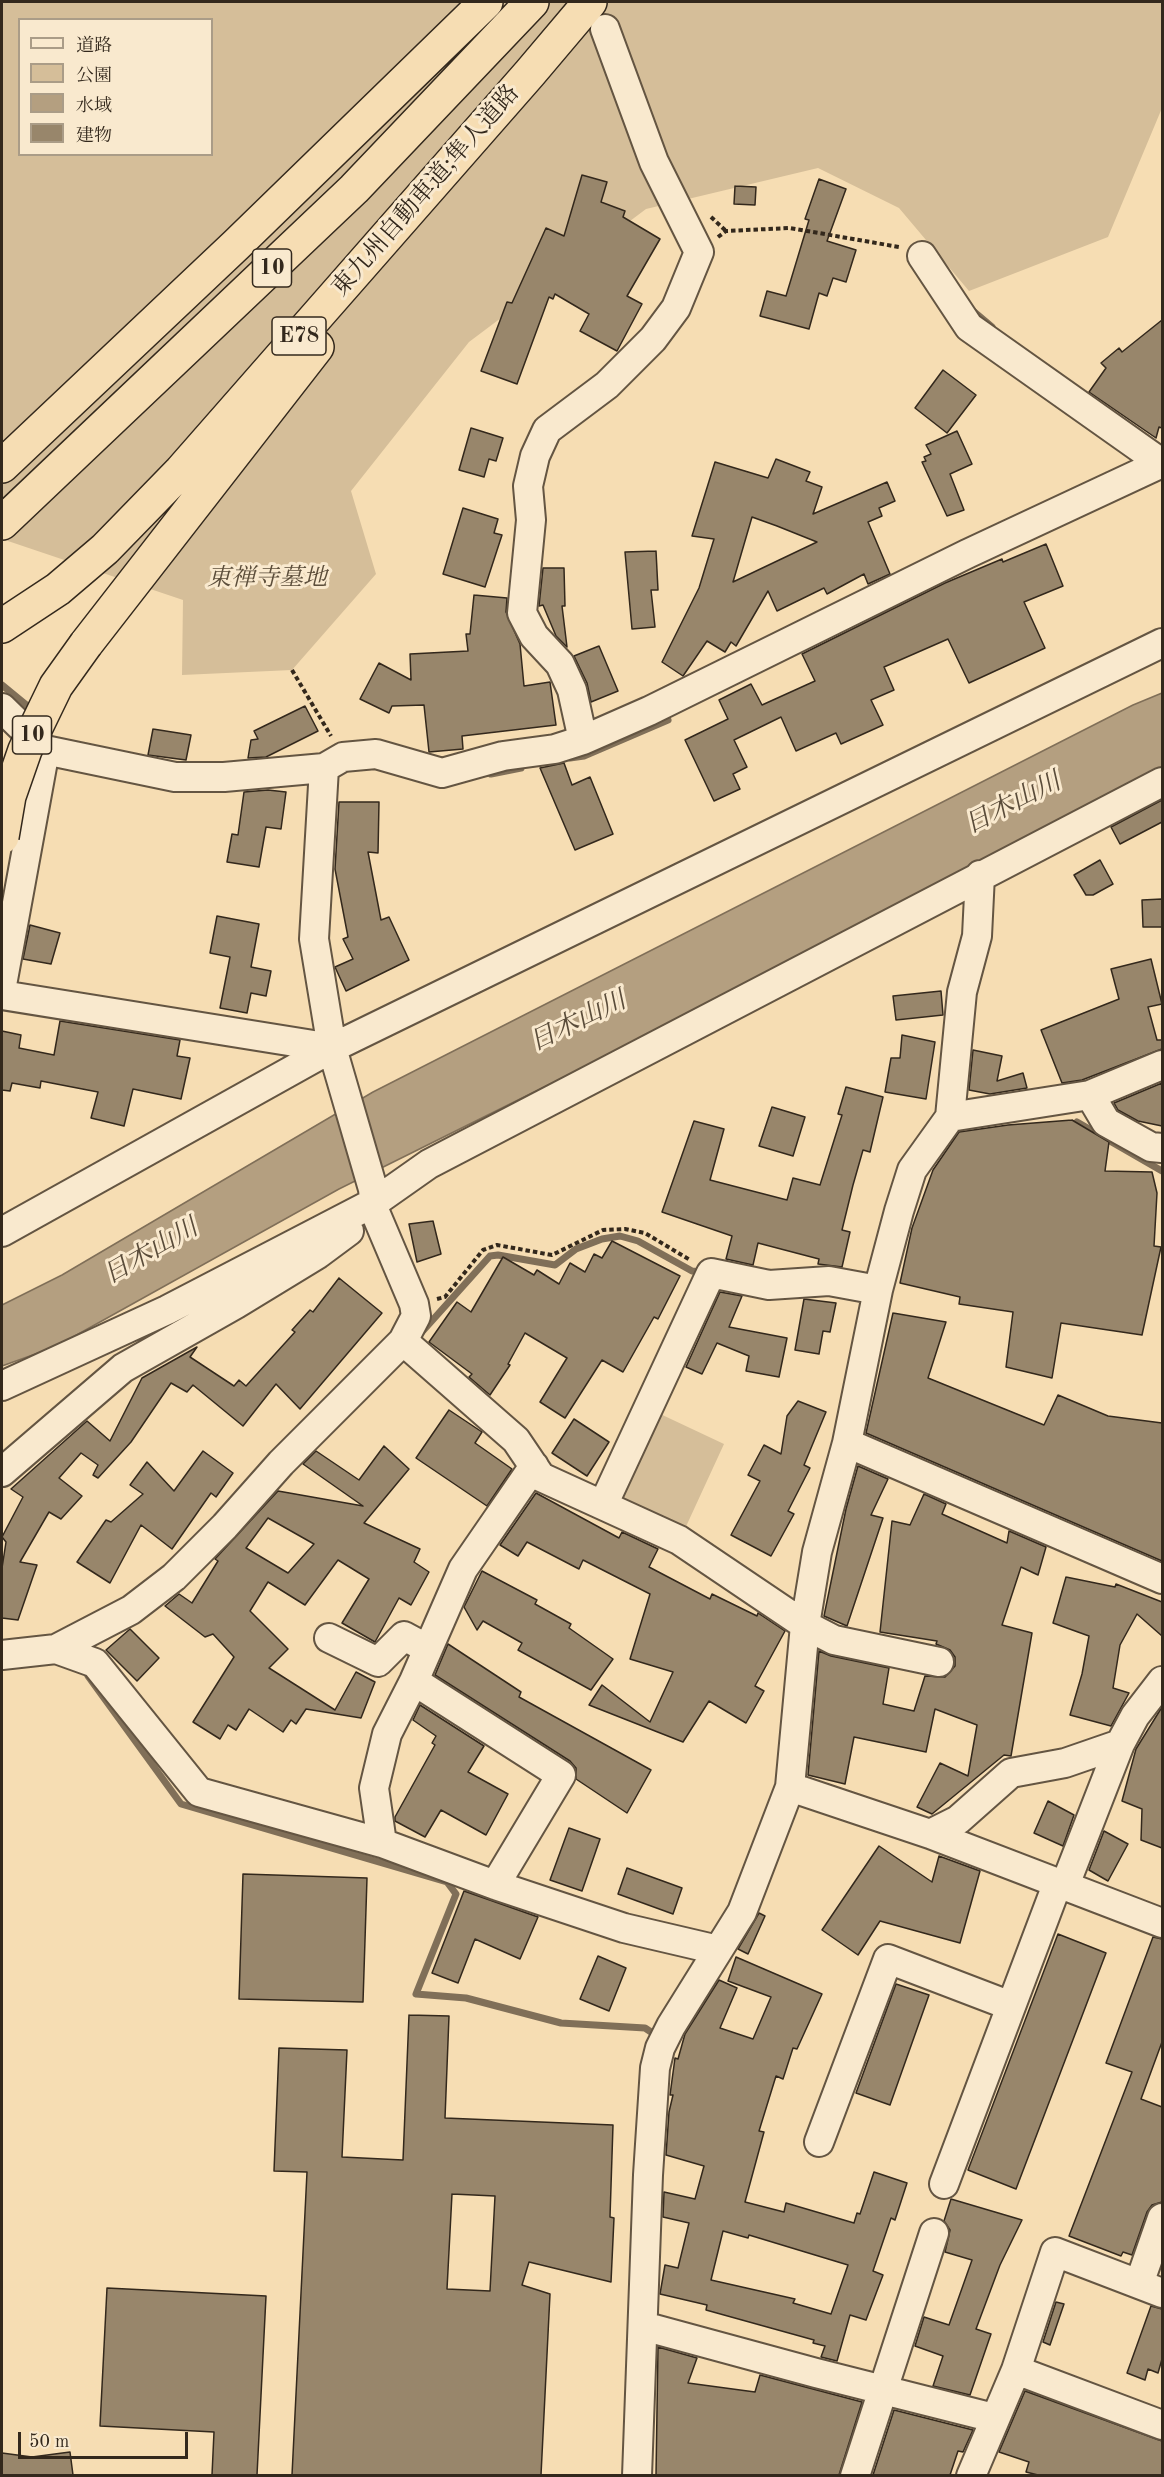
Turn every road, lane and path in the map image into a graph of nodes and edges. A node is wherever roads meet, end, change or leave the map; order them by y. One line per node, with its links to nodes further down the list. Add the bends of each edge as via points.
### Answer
1 (486, 2): 8 (highway)
2 (532, 2): 9 (highway, 10, via 354,189)
3 (597, 15): 4 (highway, 東九州自動車道;隼人道路 / E78); 5 (street, via 654,162)
4 (530, 73): 10 (highway, 東九州自動車道;隼人道路 / E78, via 181,471 105,549 58,589); 18 (highway, 10, bridge, via 56,686 25,750 9,796)
5 (699, 252): 6 (path, via 726,231 790,228 905,248); 14 (street, via 676,308 653,339 607,385 547,430 535,456 528,486 531,520 522,613 534,636 560,664 572,690)
6 (922, 256): 7 (street, via 969,327)
7 (1161, 462): 14 (street)
8 (2, 466)
9 (2, 524)
10 (2, 626)
11 (1162, 643): 22 (street)
12 (292, 670): 16 (path)
13 (2, 708): 15 (street)
14 (583, 740): 16 (street, via 555,750 503,756 442,773 376,754)
15 (45, 750): 16 (street, via 175,777 224,777); 20 (street)
16 (334, 762): 22 (street, via 314,939)
17 (1162, 782): 19 (street)
18 (2, 837)
19 (980, 875): 25 (street, via 977,936 962,992); 27 (street, via 429,1164)
20 (2, 985)
21 (2, 995): 22 (street)
22 (333, 1056): 27 (street); 28 (street)
23 (1162, 1065): 24 (street)
24 (1090, 1095): 25 (street); 26 (street, via 1106,1122 1150,1147)
25 (950, 1117): 30 (street, via 912,1170)
26 (1162, 1148)
27 (374, 1201): 31 (street); 33 (street, via 167,1310); 36 (street, via 318,1254 123,1368)
28 (2, 1232)
29 (711, 1273): 30 (street, via 769,1285 829,1281); 31 (path, via 645,1233 603,1230 552,1255 497,1245 483,1250 445,1297); 37 (street)
30 (878, 1290): 34 (street)
31 (414, 1304): 32 (street, via 416,1316)
32 (403, 1341): 35 (street, via 516,1440); 41 (street, via 281,1462 174,1577 131,1610)
33 (2, 1386)
34 (847, 1443): 38 (street); 39 (street, via 818,1552)
35 (534, 1466): 37 (street, via 541,1477); 42 (street, via 463,1569)
36 (2, 1472)
37 (603, 1503): 39 (street, via 679,1540)
38 (1162, 1579)
39 (805, 1625): 44 (street, via 834,1640); 48 (street)
40 (329, 1638): 42 (street, via 378,1662 404,1636)
41 (56, 1649): 43 (street); 50 (street, via 95,1663 199,1792)
42 (428, 1649): 45 (street)
43 (2, 1654)
44 (939, 1662)
45 (414, 1681): 50 (street, via 387,1734 374,1788); 52 (street, via 561,1775)
46 (1162, 1681): 47 (street, via 1135,1716)
47 (1120, 1744): 49 (street, via 1065,1763 1011,1773 958,1820); 51 (street)
48 (790, 1787): 49 (street); 54 (street, via 742,1912)
49 (930, 1834): 51 (street)
50 (382, 1843): 52 (street)
51 (1062, 1884): 53 (street); 55 (street)
52 (495, 1885): 54 (street, via 624,1928)
53 (1162, 1923)
54 (718, 1950): 61 (street, via 660,2048 655,2068)
55 (1011, 2006): 56 (street, via 888,1959); 57 (street)
56 (819, 2142)
57 (944, 2184)
58 (1162, 2218): 60 (street)
59 (934, 2233): 63 (street)
60 (1151, 2288): 62 (street, via 1055,2252)
61 (643, 2326): 63 (street); 66 (street)
62 (1016, 2370): 64 (street); 65 (street)
63 (882, 2388): 64 (street); 67 (street)
64 (994, 2418): 68 (street)
65 (1162, 2425)
66 (637, 2475)
67 (855, 2475)
68 (971, 2475)

